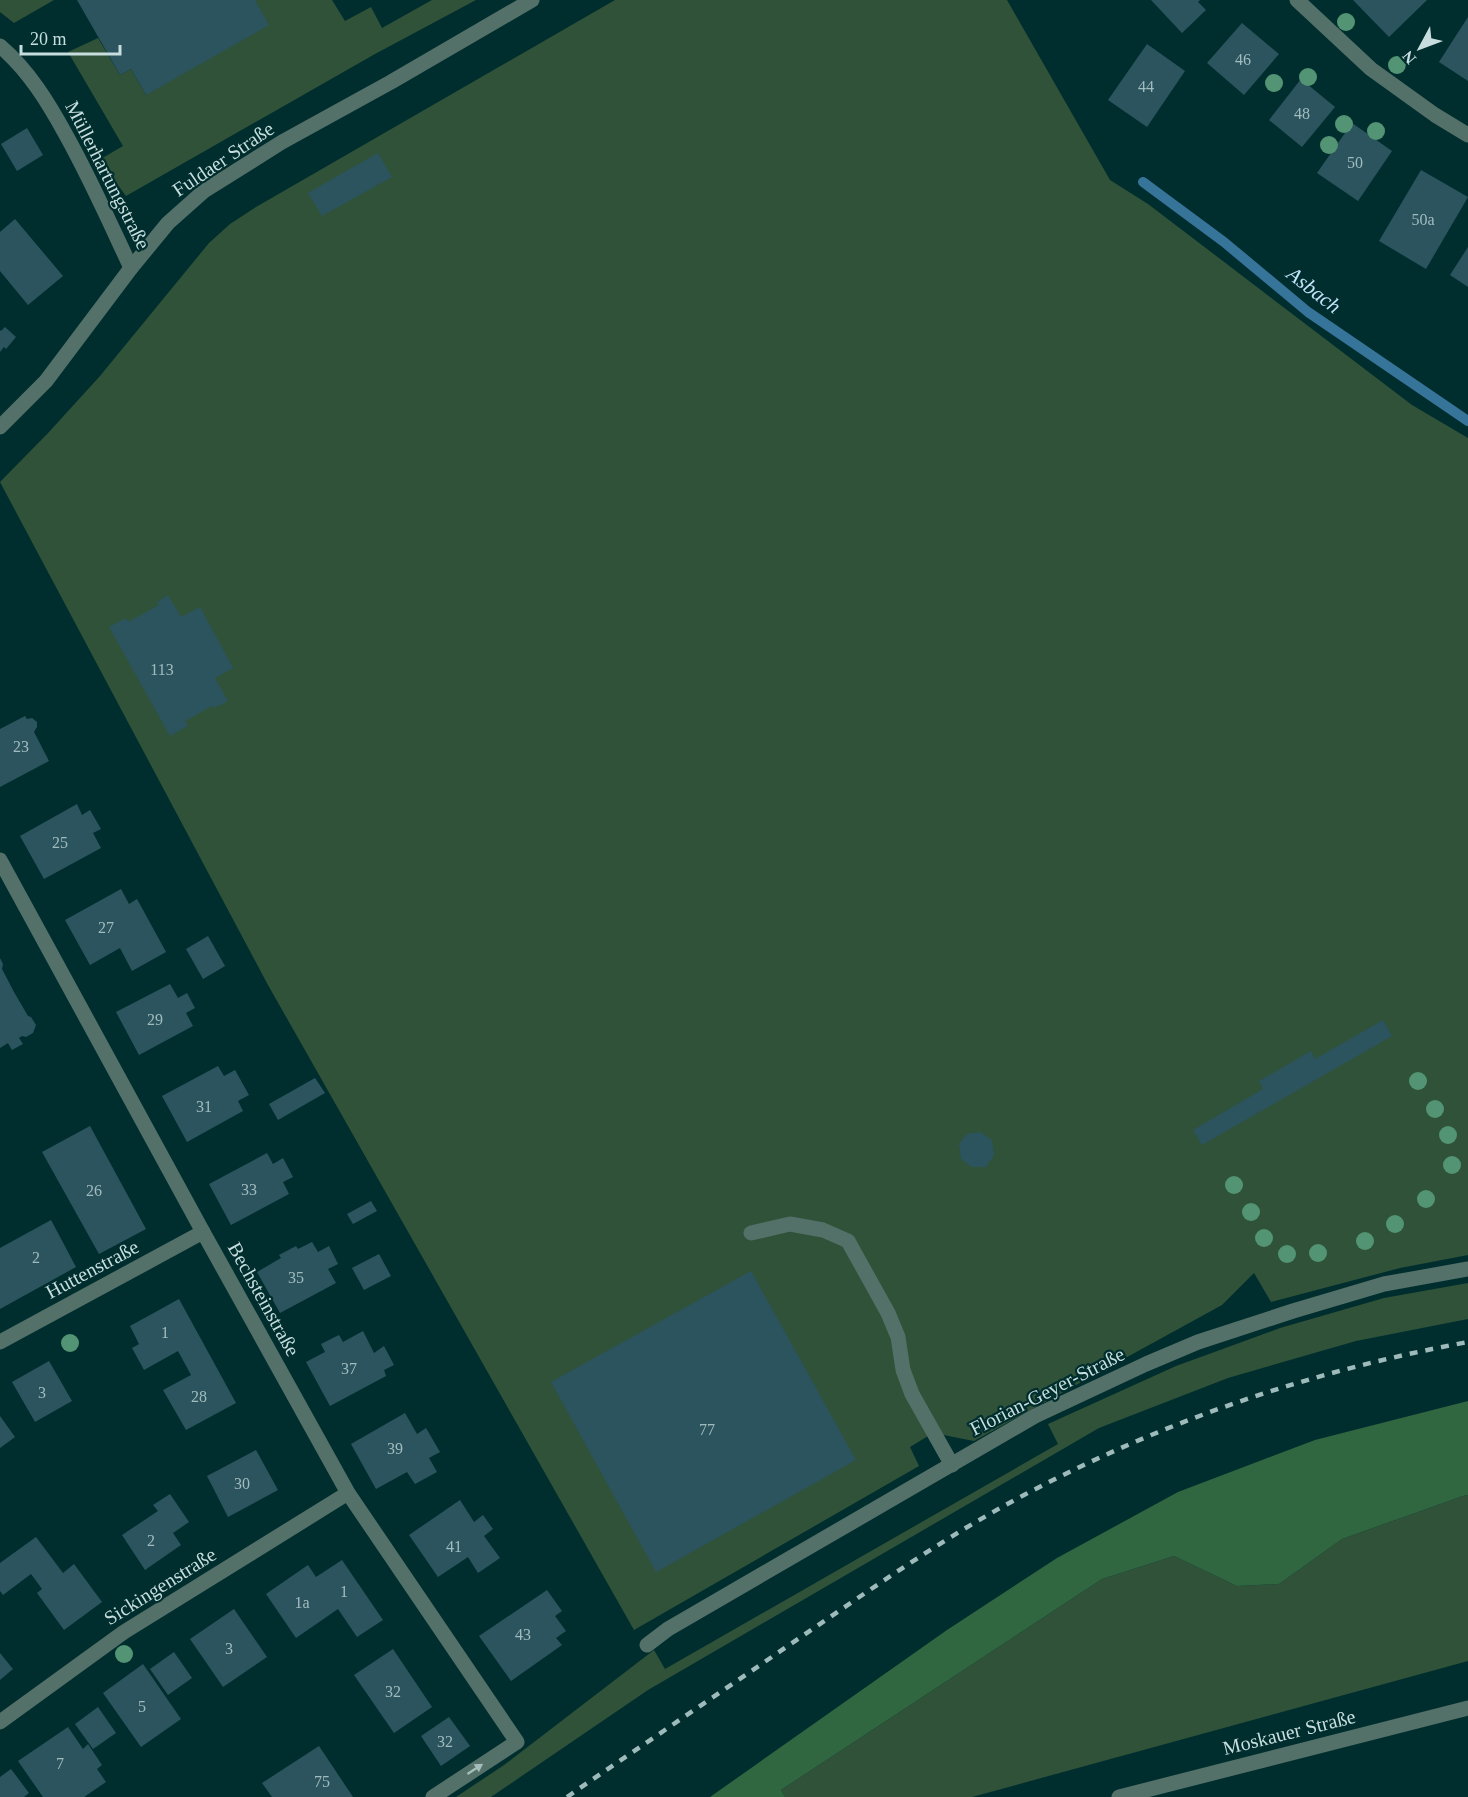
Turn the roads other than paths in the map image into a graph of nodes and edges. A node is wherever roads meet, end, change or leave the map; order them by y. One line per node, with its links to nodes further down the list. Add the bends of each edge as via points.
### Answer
1 (532, 0): 5 (street, Fuldaer Straße, via 282,142 204,191 168,223)
2 (1297, 0): 4 (street, via 1371,69)
3 (0, 46): 5 (street, Müllerhartungstraße, via 25,70 46,99 85,168)
4 (1468, 135)
5 (131, 268): 6 (street, Fuldaer Straße, via 46,381)
6 (0, 427)
7 (0, 860): 8 (street, Bechsteinstraße)
8 (203, 1232): 11 (street, Huttenstraße); 13 (street, Bechsteinstraße)
9 (751, 1233): 12 (street, via 790,1224 823,1230 848,1241 888,1313 912,1394)
10 (1468, 1269): 12 (street, Florian-Geyer-Straße, via 1384,1284 1198,1342 1035,1416)
11 (0, 1342)
12 (952, 1465): 14 (street, Florian-Geyer-Straße, via 668,1629)
13 (348, 1492): 16 (street, Sickingenstraße, via 124,1632); 17 (street, Bechsteinstraße, one-way to 13, via 517,1742)
14 (647, 1645)
15 (1468, 1708): 18 (street, Moskauer Straße)
16 (0, 1722)
17 (433, 1797)
18 (1119, 1797)

